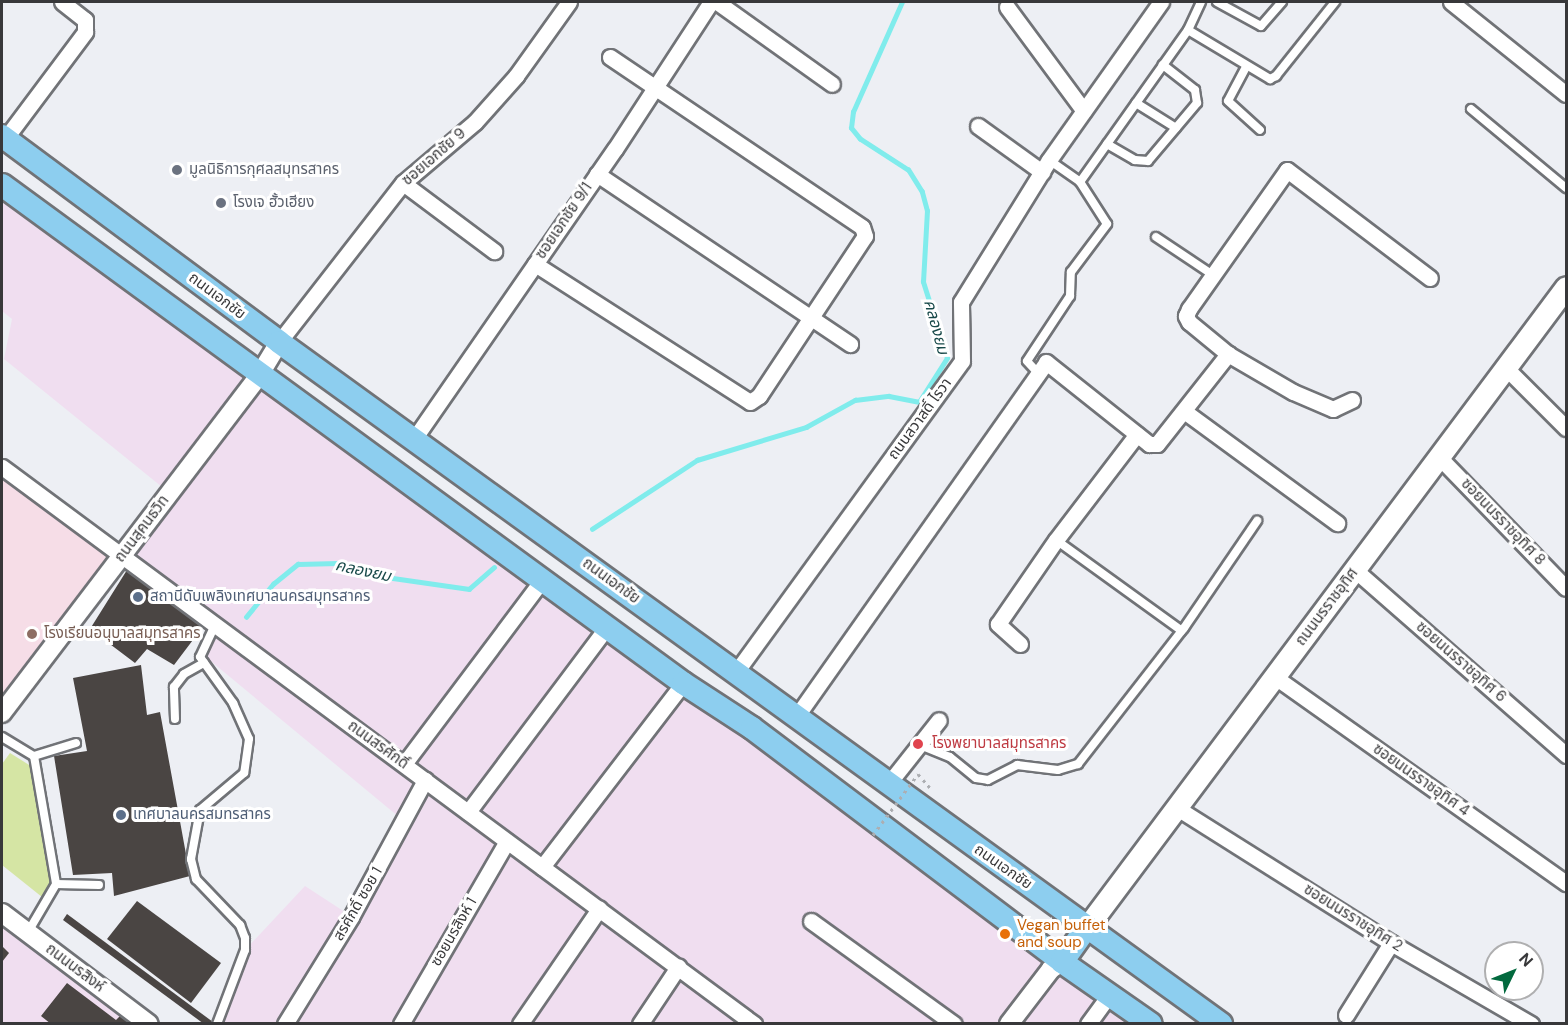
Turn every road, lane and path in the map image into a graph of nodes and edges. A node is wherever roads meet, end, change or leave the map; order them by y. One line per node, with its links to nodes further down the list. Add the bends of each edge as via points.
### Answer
1 (62, 2): 25 (street, via 85,20 85,32)
2 (569, 2): 30 (street, ซอยเอกชัย 9, via 516,76 475,122)
3 (711, 2): 17 (street, ซอยเอกชัย 9/1)
4 (717, 2): 16 (street)
5 (1161, 2): 21 (street, ถนนสวาสดิ์ ไรวา)
6 (1201, 2): 12 (lane)
7 (1217, 2): 8 (lane, via 1261,26)
8 (1282, 2)
9 (1335, 2): 15 (lane, via 1276,76 1263,78)
10 (1451, 2): 18 (street)
11 (1007, 7): 21 (street)
12 (1188, 30): 14 (lane); 15 (lane)
13 (610, 57): 17 (street)
14 (1163, 65): 19 (lane); 23 (lane, via 1199,97)
15 (1246, 67): 24 (lane, via 1228,101)
16 (832, 84)
17 (656, 87): 28 (street, ซอยเอกชัย 9/1); 39 (street, via 865,231)
18 (1566, 94)
19 (1136, 103): 23 (lane); 26 (lane)
20 (1471, 109): 32 (lane)
21 (1084, 111): 27 (street, ถนนสวาสดิ์ ไรวา)
22 (978, 126): 27 (street)
23 (1176, 128): 26 (lane, via 1145,162)
24 (1260, 130)
25 (3, 137): 40 (main road, ถนนเอกชัย)
26 (1107, 144): 29 (lane)
27 (1046, 166): 29 (lane); 65 (street, ถนนสวาสดิ์ ไรวา, via 961,302 962,361)
28 (597, 174): 35 (street, ซอยเอกชัย 9/1); 39 (street)
29 (1080, 182): 44 (lane, via 1107,224 1071,272 1070,296 1027,361)
30 (403, 183): 34 (street); 40 (street, ซอยเอกชัย 9)
31 (2, 185): 45 (main road)
32 (1566, 188)
33 (1156, 237): 36 (lane)
34 (494, 251)
35 (535, 264): 39 (street, via 750,402 759,396); 50 (street, ซอยเอกชัย 9/1)
36 (1213, 275): 37 (street, via 1287,170); 42 (street, via 1186,316)
37 (1430, 278)
38 (1566, 287): 43 (main road, ถนนนรราชอุทิศ)
39 (812, 316): 41 (street)
40 (279, 342): 45 (street, ถนนสุคนธวิท); 50 (main road, ถนนเอกชัย)
41 (850, 344)
42 (1228, 354): 46 (street, via 1322,407 1341,407); 47 (street)
43 (1506, 368): 48 (street); 51 (main road, ถนนนรราชอุทิศ)
44 (1038, 373): 49 (street, via 1046,362); 69 (street)
45 (260, 374): 56 (street, ถนนสุคนธวิท); 58 (main road)
46 (1352, 400)
47 (1184, 411): 49 (street, via 1157,444 1149,444); 54 (street)
48 (1566, 428)
49 (1137, 434): 55 (street)
50 (414, 439): 65 (main road, ถนนเอกชัย)
51 (1439, 458): 57 (main road, ถนนนรราชอุทิศ); 59 (street, ซอยนนรราชอุทิศ 8)
52 (2, 467): 56 (street, ถนนสรศักดิ์)
53 (1257, 521): 62 (lane)
54 (1337, 523)
55 (1056, 540): 62 (lane); 63 (street, via 998,624)
56 (122, 556): 60 (street, ถนนสรศักดิ์); 68 (street, ถนนสุคนธวิท)
57 (1355, 570): 66 (main road, ถนนนรราชอุทิศ); 75 (street, ซอยนนรราชอุทิศ 6)
58 (542, 580): 61 (main road); 77 (street)
59 (1566, 588)
60 (215, 625): 64 (lane, via 199,652); 77 (street, ถนนสรศักดิ์)
61 (607, 627): 67 (main road); 82 (street)
62 (1182, 631): 74 (lane, via 1078,764 1058,771 1017,765 988,780 976,778 950,757)
63 (1020, 644)
64 (204, 663): 70 (lane, via 190,669 174,687); 100 (lane, via 233,703 249,739 244,773 200,810 191,859 196,879 240,925 245,938 245,950)
65 (736, 672): 69 (main road, ถนนเอกชัย)
66 (1275, 677): 81 (main road, ถนนนรราชอุทิศ); 86 (street, ซอยนนรราชอุทิศ 4)
67 (683, 683): 85 (street); 95 (main road, via 910,844)
68 (2, 713)
69 (796, 717): 80 (main road, ถนนเอกชัย)
70 (175, 718)
71 (939, 720): 74 (street)
72 (2, 737): 76 (lane)
73 (76, 742): 76 (lane)
74 (920, 745): 80 (street)
75 (1566, 755)
76 (34, 756): 87 (lane)
77 (404, 764): 79 (street, ถนนสรศักดิ์)
78 (918, 774): 83 (path, bridge)
79 (425, 780): 82 (street, ถนนสรศักดิ์); 101 (street, สรศักดิ์ ซอย 1, via 351,917)
80 (889, 783): 92 (main road, ถนนเอกชัย)
81 (1177, 808): 92 (main road, ถนนนรราชอุทิศ); 94 (street, ซอยนนรราชอุทิศ 2)
82 (468, 812): 84 (street, ถนนสรศักดิ์)
83 (873, 835)
84 (507, 841): 85 (street, ถนนสรศักดิ์); 102 (street, ซอยนรสิงห์ 1)
85 (542, 867): 89 (street, ถนนสรศักดิ์)
86 (1566, 883)
87 (56, 884): 88 (lane); 93 (lane)
88 (99, 885)
89 (599, 909): 96 (street, ถนนสรศักดิ์); 103 (street)
90 (2, 913): 93 (street, ถนนนรสิงห์)
91 (811, 921): 106 (street)
92 (1087, 927): 95 (main road); 110 (main road, ถนนเอกชัย)
93 (28, 933): 99 (street, ถนนนรสิงห์)
94 (1391, 943): 98 (street); 111 (street, ซอยนนรราชอุทิศ 2)
95 (1062, 962): 97 (main road); 107 (street, via 1051,969)
96 (678, 968): 104 (street); 105 (street, ถนนสรศักดิ์)
97 (1110, 994): 108 (street); 109 (main road)
98 (1346, 1015)
99 (149, 1023)
100 (218, 1023)
101 (285, 1023)
102 (401, 1023)
103 (520, 1023)
104 (640, 1023)
105 (754, 1023)
106 (954, 1023)
107 (1009, 1023)
108 (1088, 1023)
109 (1151, 1023)
110 (1221, 1023)
111 (1531, 1023)

